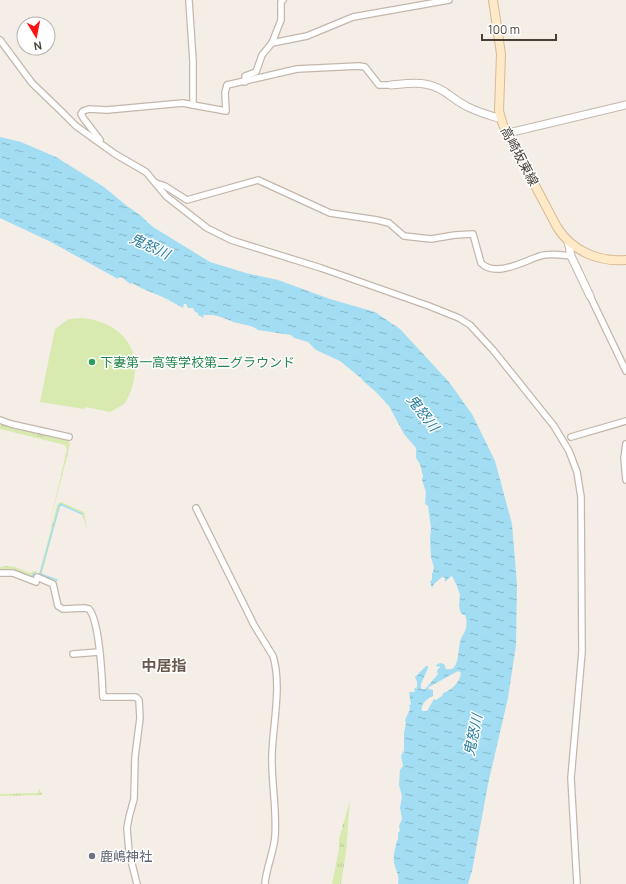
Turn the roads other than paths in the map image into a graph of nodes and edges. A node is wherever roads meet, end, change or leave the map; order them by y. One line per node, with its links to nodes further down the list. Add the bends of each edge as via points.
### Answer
1 (283, 0): 6 (street, via 281,20)
2 (450, 0): 6 (street, via 353,17 308,36)
3 (493, 0): 11 (main road, 高崎坂東線, via 501,58)
4 (189, 1): 9 (street)
5 (0, 40): 13 (street, via 37,88 76,126)
6 (272, 42): 7 (street, via 262,55 256,72 245,76)
7 (245, 82): 8 (street, via 297,69 359,66 365,67 379,85); 9 (street, via 227,85 226,111)
8 (391, 85): 11 (street, via 416,82 428,84 468,108)
9 (193, 105): 13 (street, via 183,103 83,111 81,114 84,120)
10 (626, 105): 12 (street)
11 (501, 119): 12 (main road, 高崎坂東線)
12 (508, 133): 15 (main road, 高崎坂東線, via 557,227)
13 (104, 145): 14 (street, via 146,172)
14 (156, 183): 16 (street, via 190,200 258,180 330,213 389,223 404,236 431,239 473,234 482,263 492,269 512,267 541,256); 32 (street, via 166,196 184,211 207,228 231,240 321,268 459,318 470,325 493,350 554,426 569,451 577,472 581,497 582,652 570,778)
15 (568, 241): 16 (street); 17 (main road, 高崎坂東線, via 594,257)
16 (571, 256): 18 (street)
17 (626, 260)
18 (590, 296): 19 (street)
19 (626, 371)
20 (0, 420): 22 (street)
21 (626, 421): 23 (street)
22 (69, 437)
23 (571, 437)
24 (626, 444): 25 (street)
25 (626, 480)
26 (196, 508): 31 (street, via 275,662 276,713 272,755 275,836)
27 (0, 573): 28 (street, via 13,573 36,582 37,578 41,578 55,587 60,608 89,609)
28 (99, 652): 29 (street); 30 (street, via 103,697 136,697 140,702 134,799 127,828 129,852)
29 (73, 654)
30 (137, 884)
31 (265, 884)
32 (577, 884)

